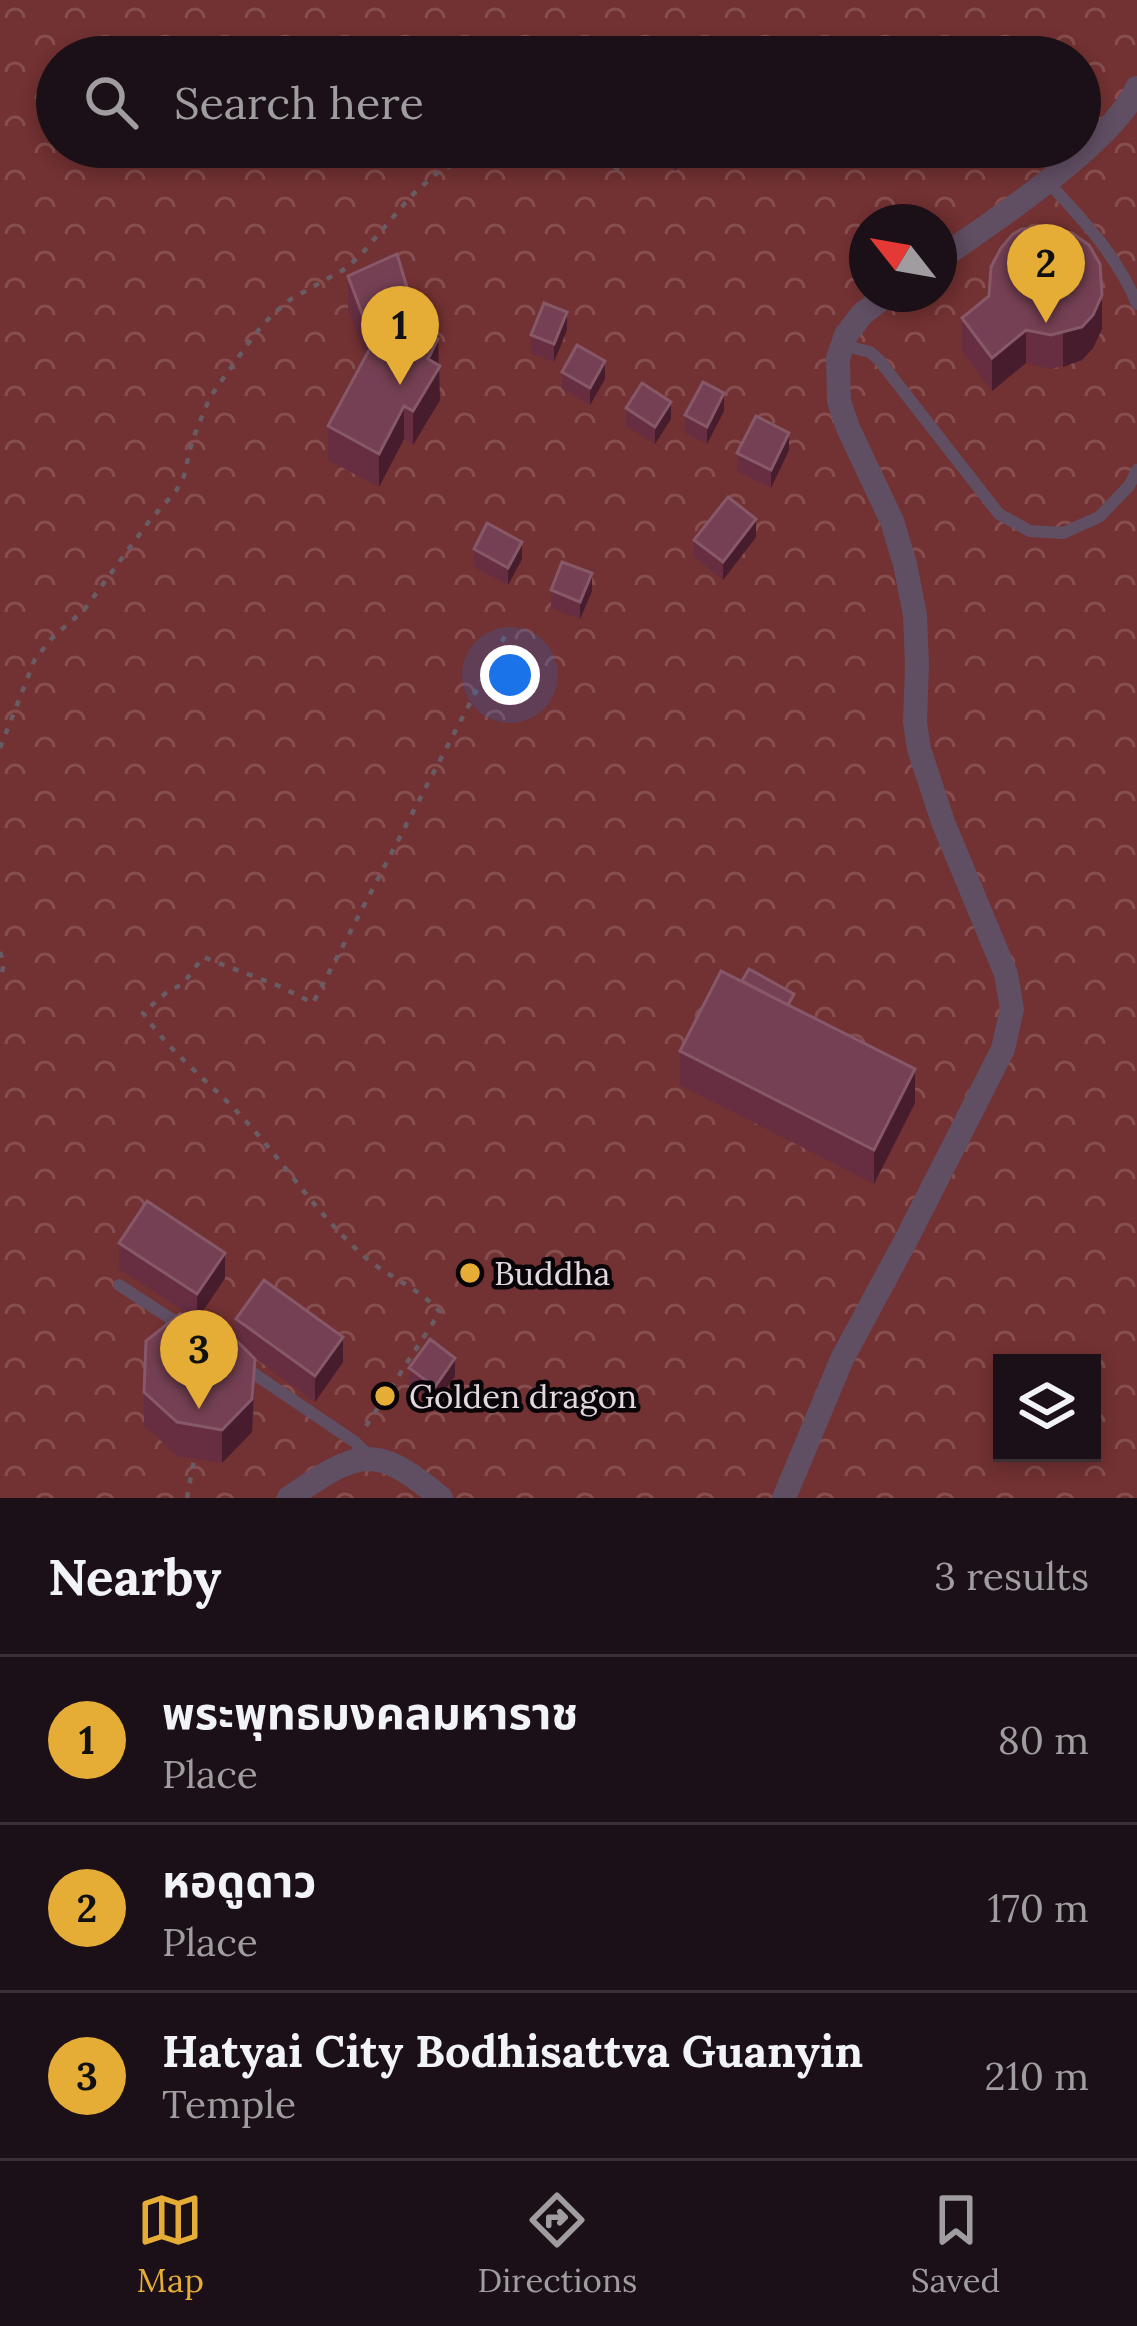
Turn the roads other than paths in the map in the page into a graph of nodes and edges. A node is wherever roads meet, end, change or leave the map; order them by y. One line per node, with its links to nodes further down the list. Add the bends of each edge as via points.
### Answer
1 (1137, 88): 2 (street)
2 (1101, 135)
3 (1061, 168): 4 (street)
4 (1046, 180): 5 (street); 6 (lane, via 1098,237)
5 (957, 246)
6 (1137, 304)
7 (865, 312): 8 (street)
8 (842, 345): 9 (lane, via 879,360 998,514 1030,531 1063,533 1099,517); 16 (street, via 838,401 909,580 920,749 1006,974 1012,1009 1003,1049 842,1359)
9 (1137, 470)
10 (119, 1285): 11 (lane)
11 (193, 1333)
12 (230, 1358): 13 (lane)
13 (362, 1450): 14 (street); 15 (street)
14 (290, 1498)
15 (441, 1498)
16 (784, 1498)

